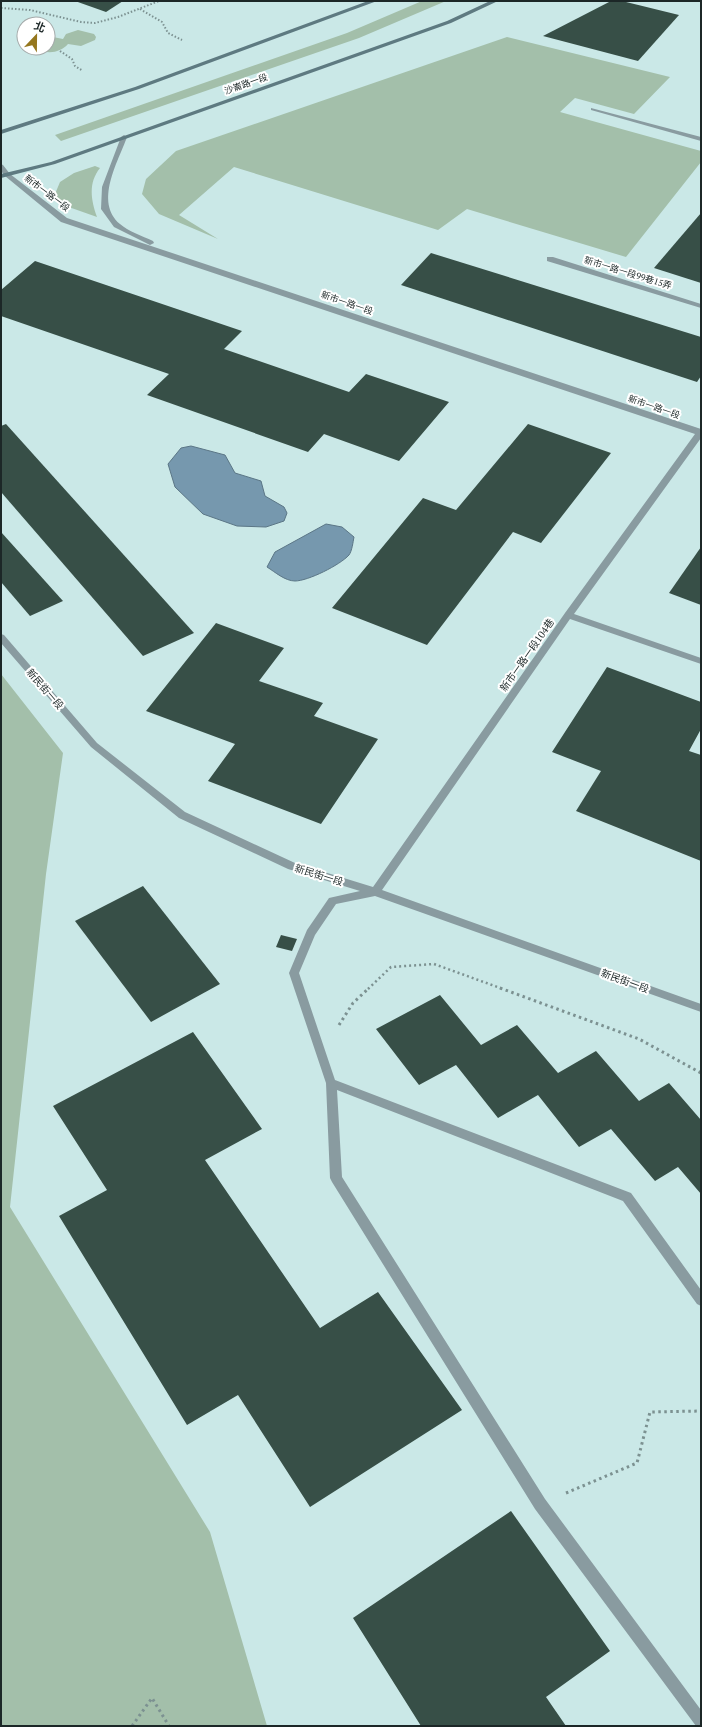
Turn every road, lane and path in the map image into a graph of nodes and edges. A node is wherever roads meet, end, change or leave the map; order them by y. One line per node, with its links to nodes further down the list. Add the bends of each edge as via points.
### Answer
1 (158, 1): 5 (path)
2 (374, 1): 12 (street, via 137,88)
3 (495, 1): 13 (street, 沙崙路一段, via 449,22)
4 (1, 8): 6 (path, via 38,11)
5 (139, 8): 6 (path, via 95,23); 8 (path, via 162,22 168,32)
6 (70, 19): 7 (path)
7 (68, 21)
8 (182, 40)
9 (60, 51): 10 (path)
10 (83, 71)
11 (594, 109): 14 (street)
12 (1, 132)
13 (124, 137): 16 (street, 沙崙路一段, via 53,163); 17 (street, via 104,187 105,209 118,224)
14 (701, 139)
15 (1, 166): 16 (street, 新市一路一段)
16 (4, 176): 17 (street, 新市一路一段, via 64,220)
17 (167, 253): 20 (street, 新市一路一段)
18 (550, 259): 19 (street, 新市一路一段99巷15弄)
19 (701, 306)
20 (701, 433): 21 (street, 新市一路一段104巷)
21 (568, 615): 23 (street); 24 (street, 新市一路一段104巷)
22 (1, 637): 24 (street, 新民街一段, via 94,745 182,815 292,866)
23 (701, 661)
24 (375, 892): 25 (street, 新民街一段); 26 (street, via 333,901 311,933 294,973)
25 (701, 1008)
26 (321, 1052): 27 (path, via 353,1003 391,967 434,964 639,1039); 28 (street)
27 (701, 1073)
28 (331, 1083): 29 (street, via 627,1197); 31 (street, via 336,1178)
29 (701, 1300)
30 (701, 1412): 31 (path, via 650,1412 637,1463)
31 (540, 1504): 32 (street)
32 (701, 1721)
33 (132, 1726): 34 (path, via 152,1698)
34 (169, 1726)

